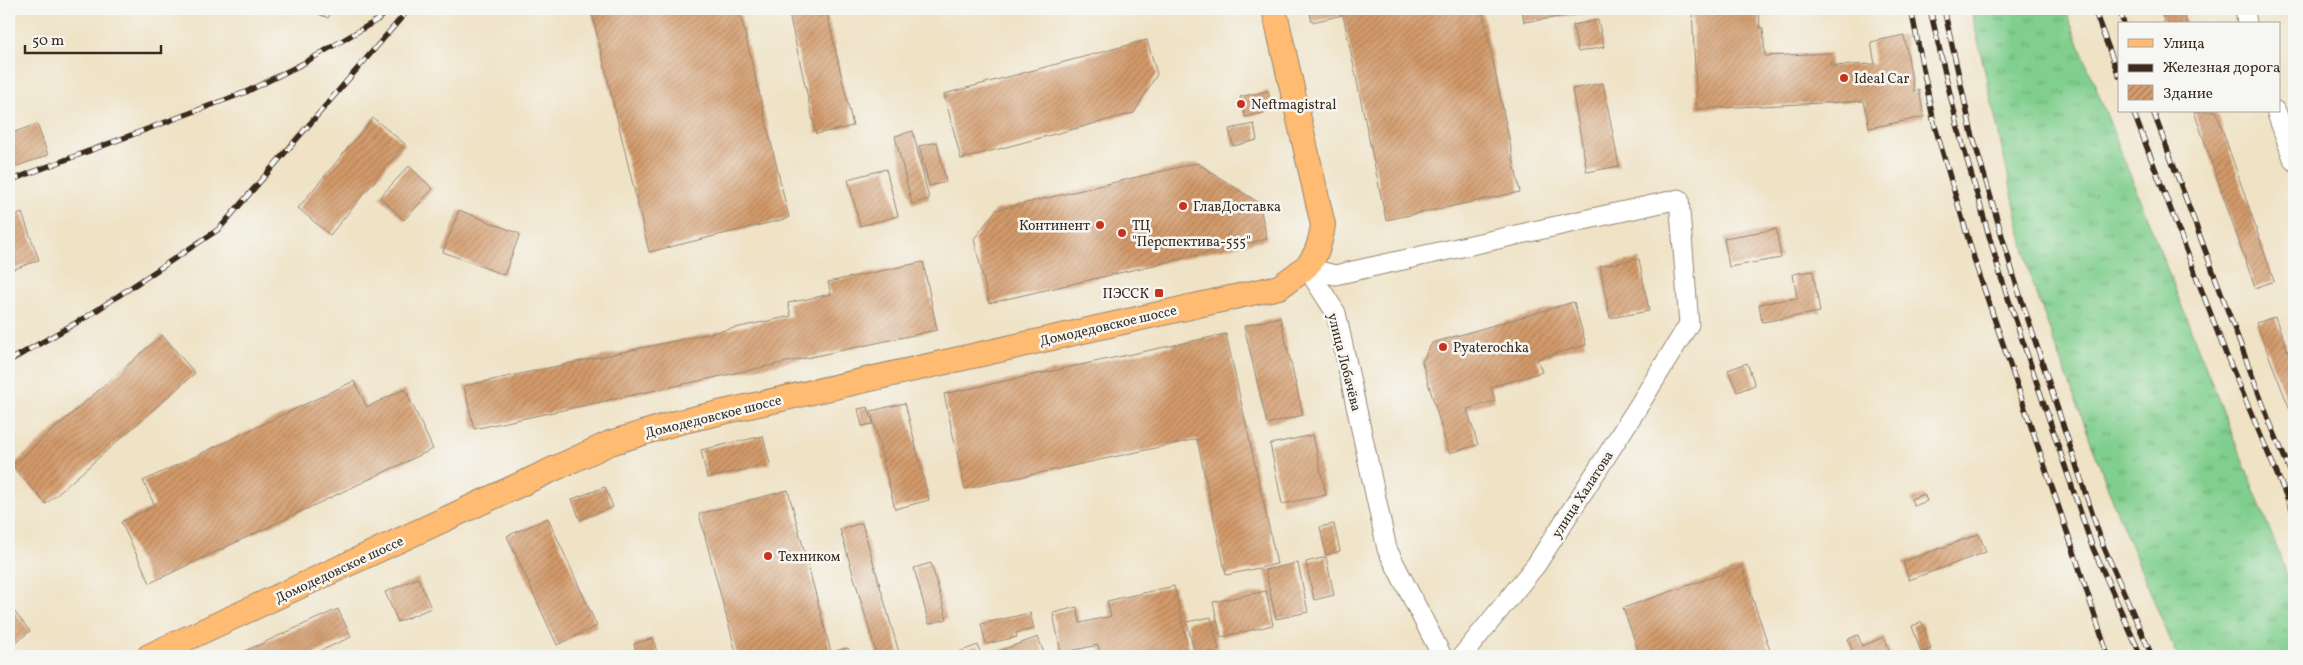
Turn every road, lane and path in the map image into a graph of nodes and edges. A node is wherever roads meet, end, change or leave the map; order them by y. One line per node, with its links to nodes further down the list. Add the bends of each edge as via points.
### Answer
1 (1274, 9): 6 (main road, via 1323,225 1320,248)
2 (2245, 9): 3 (street)
3 (2246, 22)
4 (2276, 112): 5 (street)
5 (2294, 161)
6 (1307, 268): 7 (main road, Домодедовское шоссе, via 1279,287 679,422 610,443); 9 (street, улица Лобачёва, via 1336,313 1387,549); 10 (street, улица Халатова, via 1336,275 1679,199 1689,324 1536,566)
7 (184, 649): 8 (main road, Домодедовское шоссе)
8 (149, 656)
9 (1442, 656)
10 (1462, 656)

